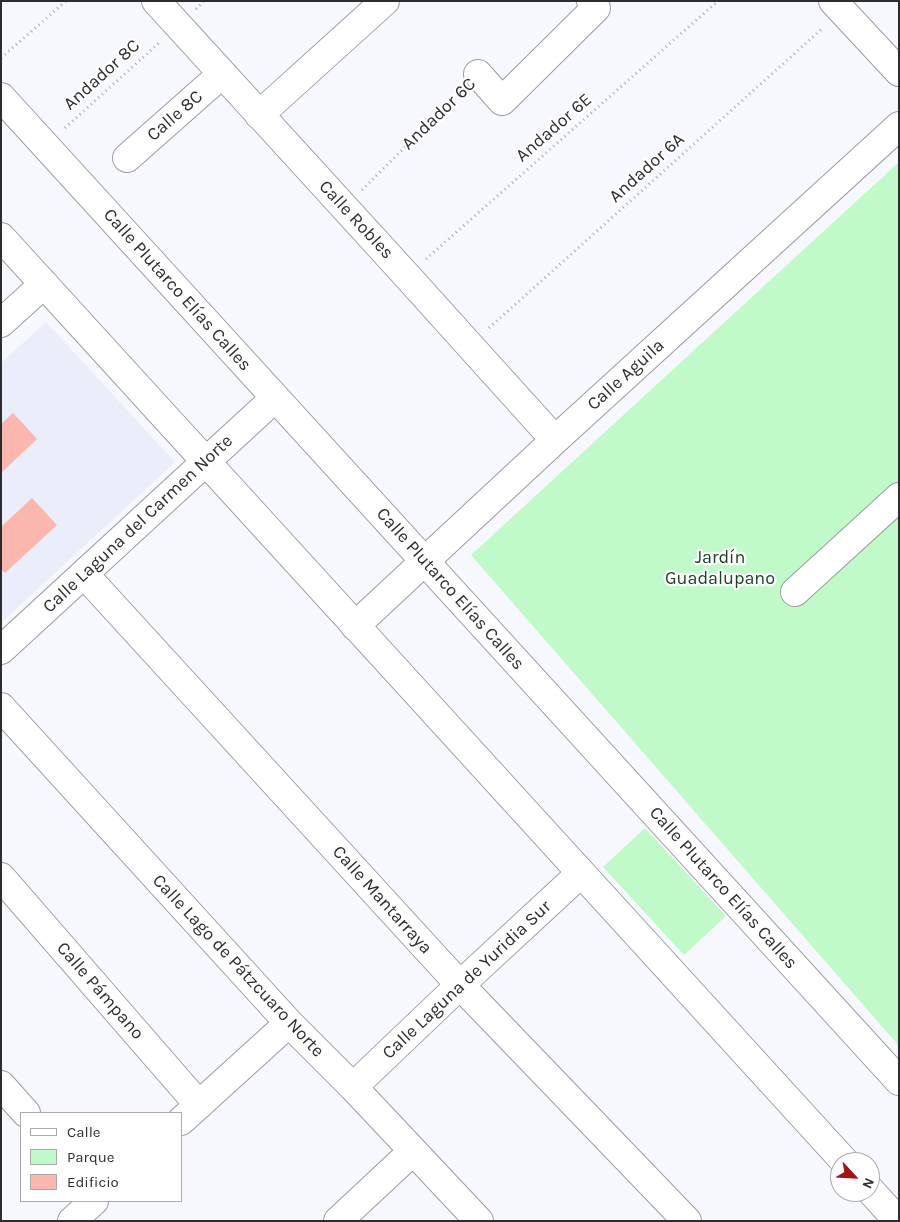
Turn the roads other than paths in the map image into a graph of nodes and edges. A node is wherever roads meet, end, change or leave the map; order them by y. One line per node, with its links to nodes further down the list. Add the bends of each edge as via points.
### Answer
1 (156, 1): 6 (street, Calle Robles)
2 (385, 1): 9 (street)
3 (594, 5): 7 (street, Andador 6C, via 502,101)
4 (837, 6): 5 (street)
5 (899, 72)
6 (222, 74): 9 (street, Calle Robles); 11 (street, Calle 8C)
7 (478, 74)
8 (1, 97): 15 (street, Calle Plutarco Elías Calles)
9 (260, 115): 16 (street, Calle Robles)
10 (899, 126): 16 (street, Calle Aguila)
11 (127, 158)
12 (1, 237): 13 (street)
13 (44, 284): 14 (street); 17 (street)
14 (1, 323)
15 (276, 398): 17 (street, Calle Laguna del Carmen Norte); 19 (street, Calle Plutarco Elías Calles)
16 (555, 440): 19 (street, Calle Aguila)
17 (206, 462): 20 (street, Calle Laguna del Carmen Norte); 22 (street)
18 (899, 496): 21 (street)
19 (425, 561): 22 (street, Calle Aguila); 29 (street, Calle Plutarco Elías Calles)
20 (84, 574): 23 (street, Calle Laguna del Carmen Norte); 27 (street, Calle Mantarraya)
21 (795, 592)
22 (355, 626): 25 (street)
23 (1, 650)
24 (1, 707): 28 (street, Calle Lago de Pátzcuaro Norte)
25 (581, 873): 27 (street, Calle Laguna de Yuridia Sur); 35 (street)
26 (1, 878): 33 (street, Calle Pámpano)
27 (460, 985): 31 (street, Calle Laguna de Yuridia Sur); 41 (street, Calle Mantarraya)
28 (289, 1023): 31 (street, Calle Lago de Pátzcuaro Norte); 33 (street)
29 (899, 1081)
30 (1, 1085): 32 (street)
31 (353, 1087): 34 (street, Calle Lago de Pátzcuaro Norte)
32 (25, 1112)
33 (190, 1113)
34 (413, 1151): 39 (street); 40 (street, Calle Lago de Pátzcuaro Norte)
35 (836, 1152)
36 (880, 1201): 42 (street)
37 (93, 1202): 38 (street)
38 (72, 1221)
39 (338, 1221)
40 (479, 1221)
41 (687, 1221)
42 (898, 1221)

